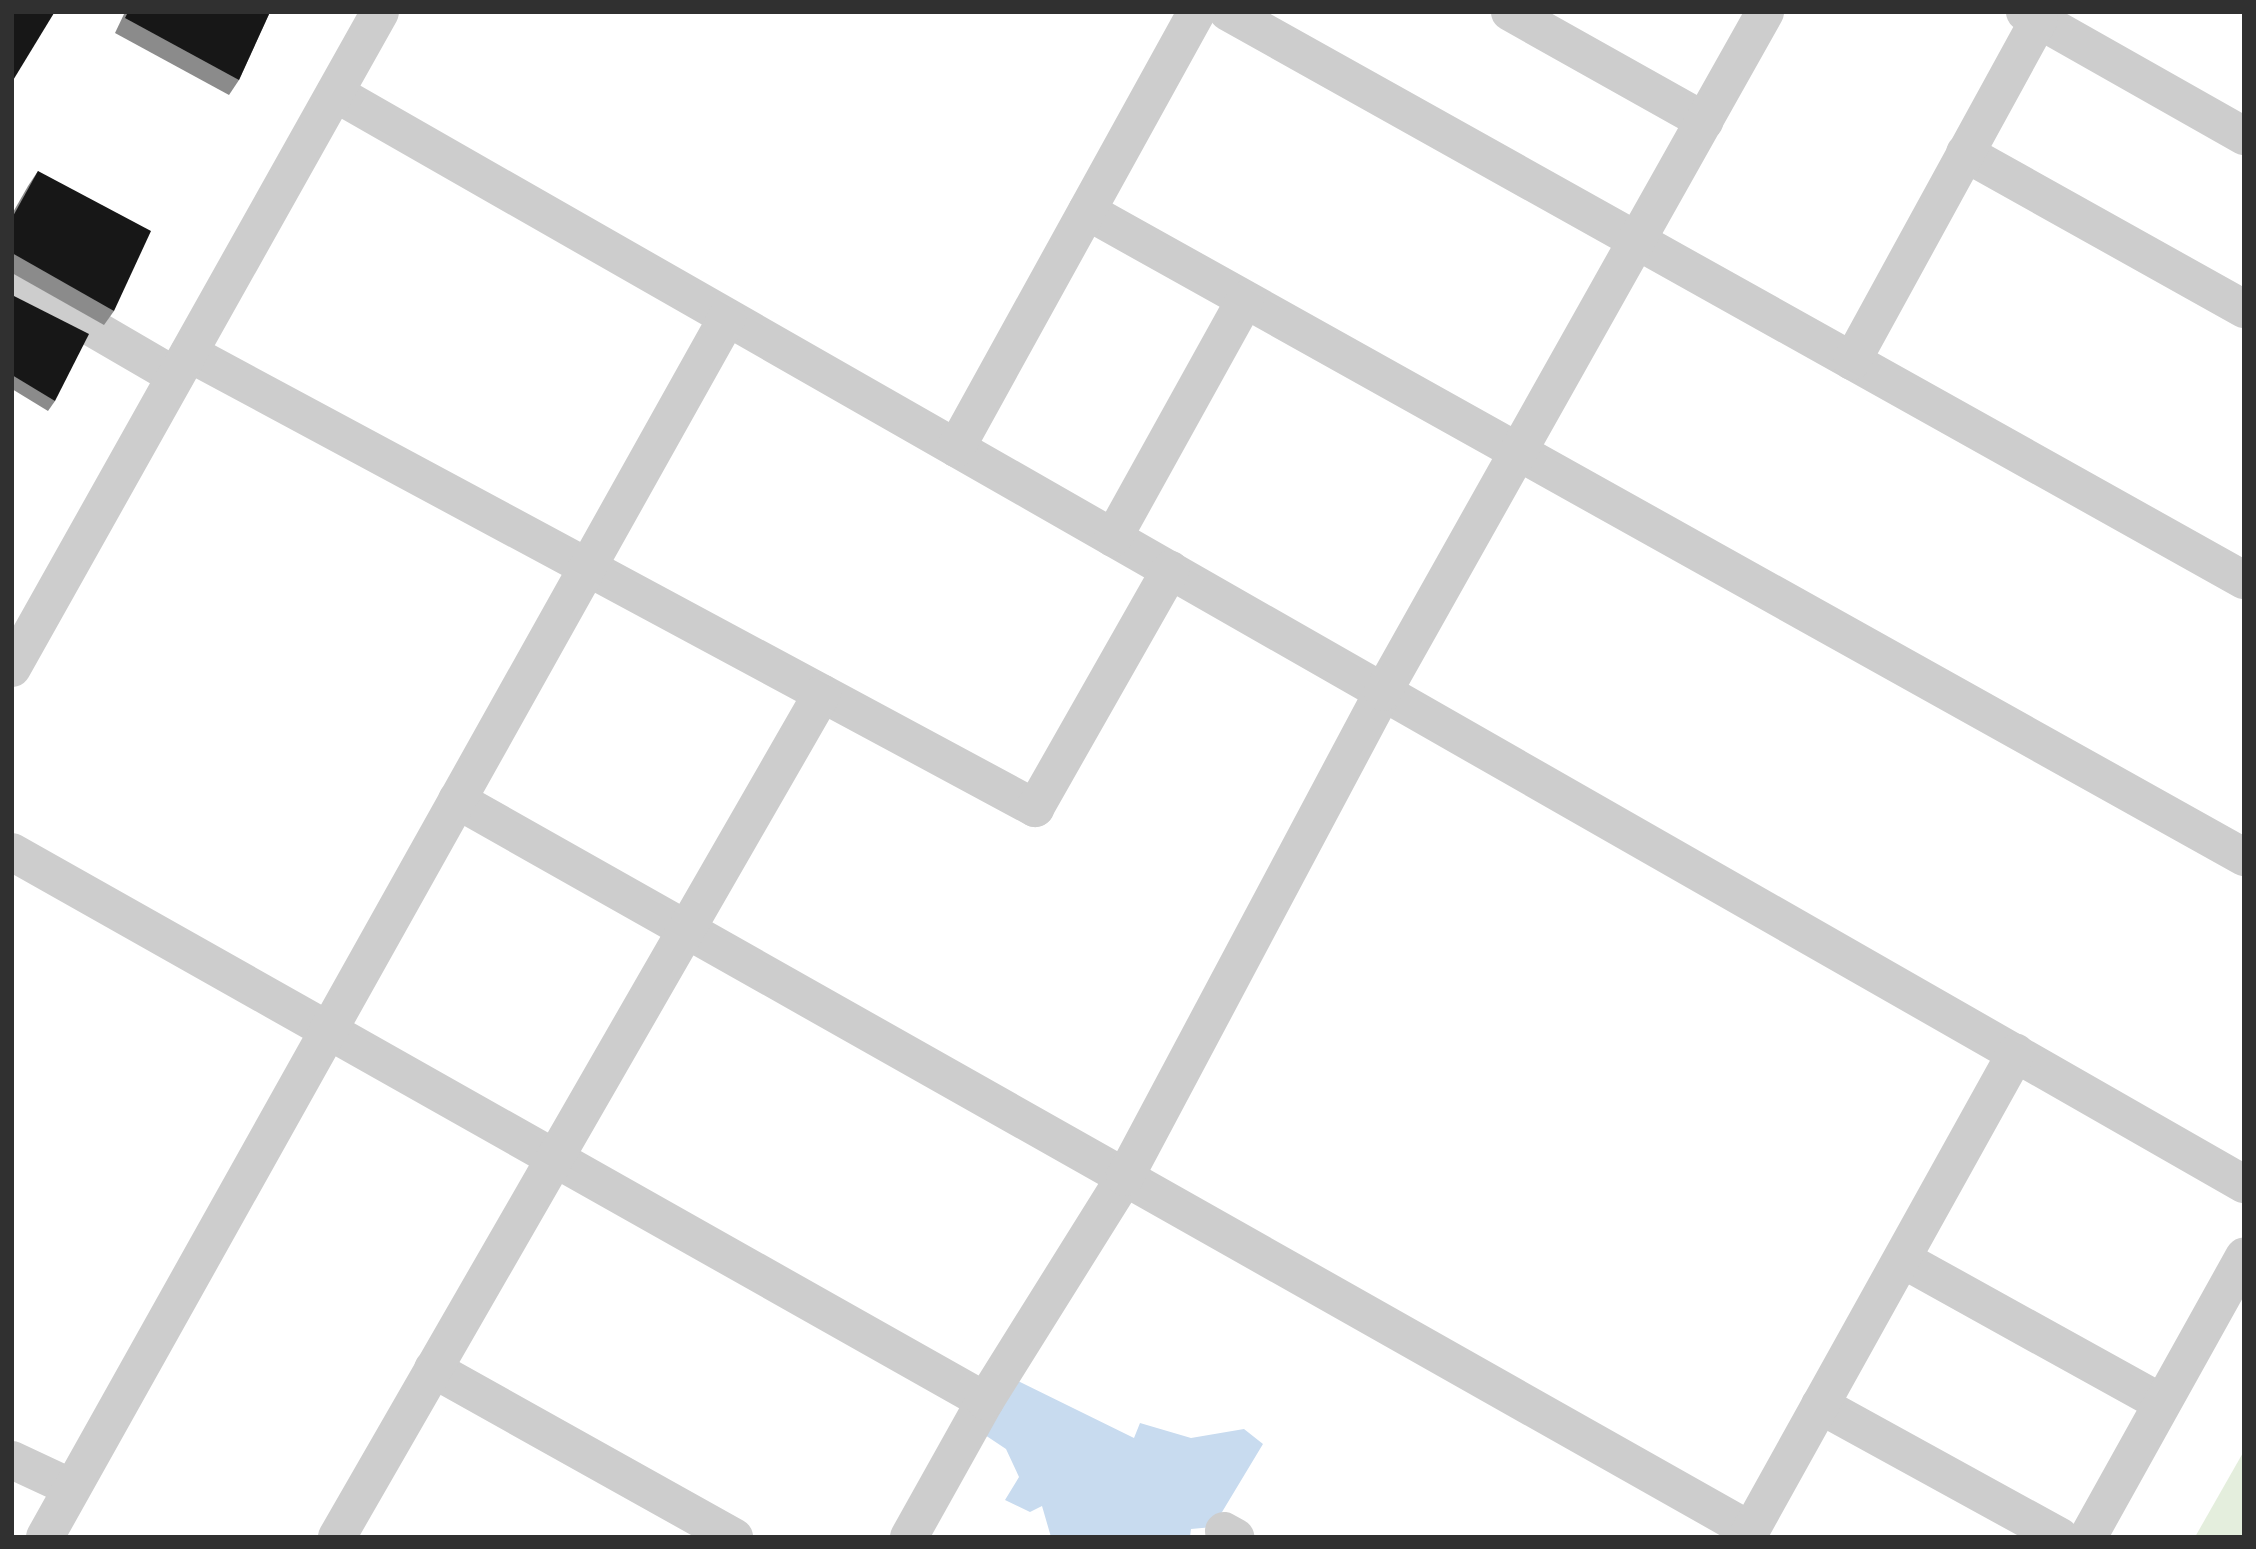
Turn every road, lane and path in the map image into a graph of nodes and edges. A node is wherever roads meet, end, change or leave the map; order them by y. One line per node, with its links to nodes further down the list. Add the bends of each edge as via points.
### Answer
1 (380, 12): 7 (street)
2 (1197, 12): 11 (street)
3 (1228, 12): 12 (street)
4 (1510, 12): 8 (street)
5 (1765, 12): 8 (street)
6 (2032, 16): 9 (street); 10 (street)
7 (335, 93): 16 (street); 18 (street)
8 (1704, 121): 12 (street)
9 (2244, 136)
10 (1965, 153): 15 (street); 17 (street)
11 (1087, 211): 14 (street); 19 (street)
12 (1636, 241): 17 (street); 20 (street)
13 (12, 281): 18 (street)
14 (1245, 300): 20 (street); 21 (street)
15 (2244, 309)
16 (727, 318): 19 (street); 22 (street)
17 (1852, 361): 24 (street)
18 (182, 364): 22 (street); 25 (street)
19 (956, 448): 21 (street)
20 (1518, 452): 26 (street); 30 (street)
21 (1114, 538): 23 (street)
22 (587, 567): 27 (street); 28 (street)
23 (1170, 570): 26 (street); 27 (street, via 1035,808)
24 (2244, 580)
25 (12, 668)
26 (1383, 692): 33 (street); 35 (street)
27 (822, 694): 31 (street)
28 (457, 800): 31 (street); 32 (street)
29 (12, 852): 32 (street)
30 (2244, 857)
31 (686, 930): 34 (street); 35 (street)
32 (328, 1030): 34 (street); 44 (street)
33 (2016, 1053): 36 (street); 38 (street)
34 (555, 1158): 39 (street); 40 (street)
35 (1125, 1177): 40 (street); 45 (street)
36 (2244, 1184)
37 (2244, 1257): 41 (street)
38 (1902, 1259): 41 (street); 42 (street)
39 (433, 1369): 47 (street); 48 (street)
40 (985, 1401): 49 (street)
41 (2162, 1403): 51 (street)
42 (1821, 1405): 45 (street); 50 (street)
43 (12, 1460): 44 (street)
44 (72, 1488): 46 (street)
45 (1749, 1534)
46 (45, 1537)
47 (337, 1537)
48 (734, 1537)
49 (909, 1537)
50 (2060, 1537)
51 (2088, 1537)

